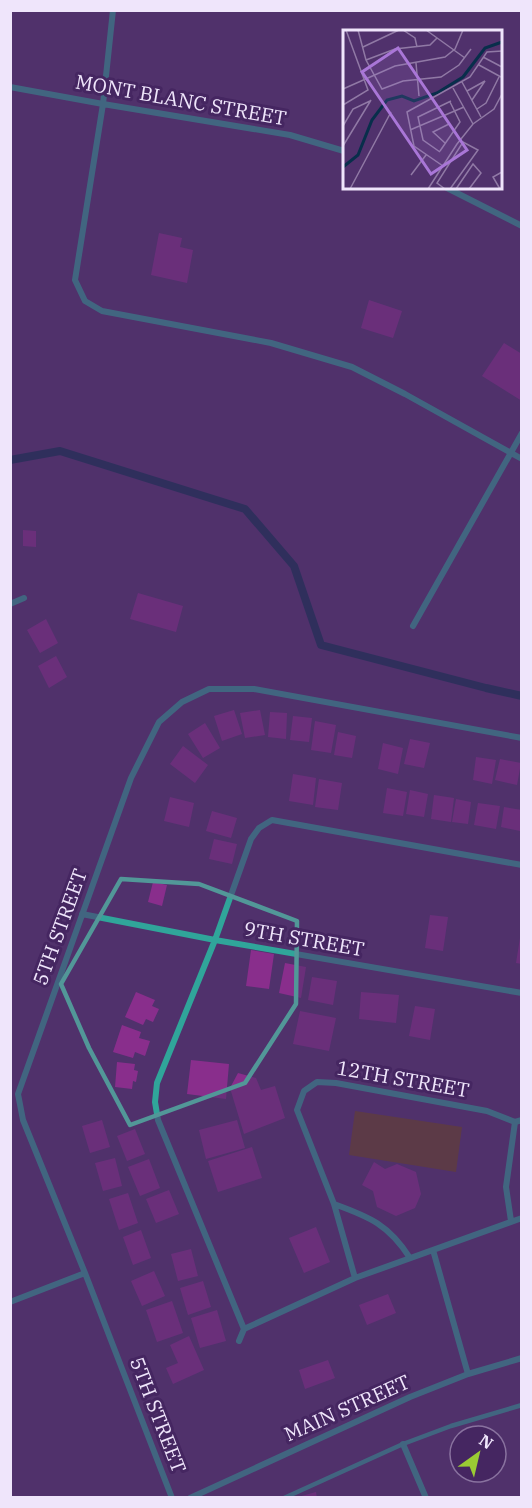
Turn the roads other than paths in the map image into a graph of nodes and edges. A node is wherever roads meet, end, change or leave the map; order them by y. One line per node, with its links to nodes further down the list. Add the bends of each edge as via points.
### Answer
1 (113, 10): 3 (street)
2 (10, 87): 3 (street, MONT BLANC STREET)
3 (103, 104): 4 (street, MONT BLANC STREET, via 290,135); 8 (street, via 75,280 85,301 102,311 271,343 352,367)
4 (343, 150)
5 (449, 189): 6 (street)
6 (522, 226)
7 (522, 433): 8 (street)
8 (510, 453): 9 (street); 12 (street)
9 (522, 459)
10 (24, 597): 11 (street)
11 (10, 604)
12 (413, 626)
13 (522, 738): 15 (street, 5TH STREET, via 254,689 209,689 182,702 159,722 131,778)
14 (522, 865): 16 (street, via 272,820 251,839)
15 (82, 914): 16 (street, 9TH STREET); 24 (street, 5TH STREET, via 18,1094 22,1120)
16 (215, 940): 17 (street, 9TH STREET); 27 (street, via 157,1083 155,1102 158,1120)
17 (522, 993)
18 (518, 1121): 19 (street, 12TH STREET, via 487,1111 317,1082 304,1091 297,1110); 21 (street, 12TH STREET, via 506,1187)
19 (334, 1204): 23 (street, via 372,1219 401,1244); 25 (street, 12TH STREET)
20 (522, 1218): 21 (street)
21 (511, 1221): 22 (street)
22 (433, 1250): 23 (street); 30 (street)
23 (410, 1258): 25 (street)
24 (85, 1273): 26 (street); 33 (street, 5TH STREET)
25 (355, 1278): 27 (street)
26 (10, 1302)
27 (244, 1329): 28 (street)
28 (239, 1341)
29 (522, 1358): 30 (street, MAIN STREET)
30 (468, 1374): 34 (street, MAIN STREET, via 410,1396)
31 (522, 1404): 32 (lane)
32 (403, 1444): 35 (lane); 36 (street)
33 (172, 1497)
34 (190, 1497)
35 (284, 1497)
36 (426, 1497)

